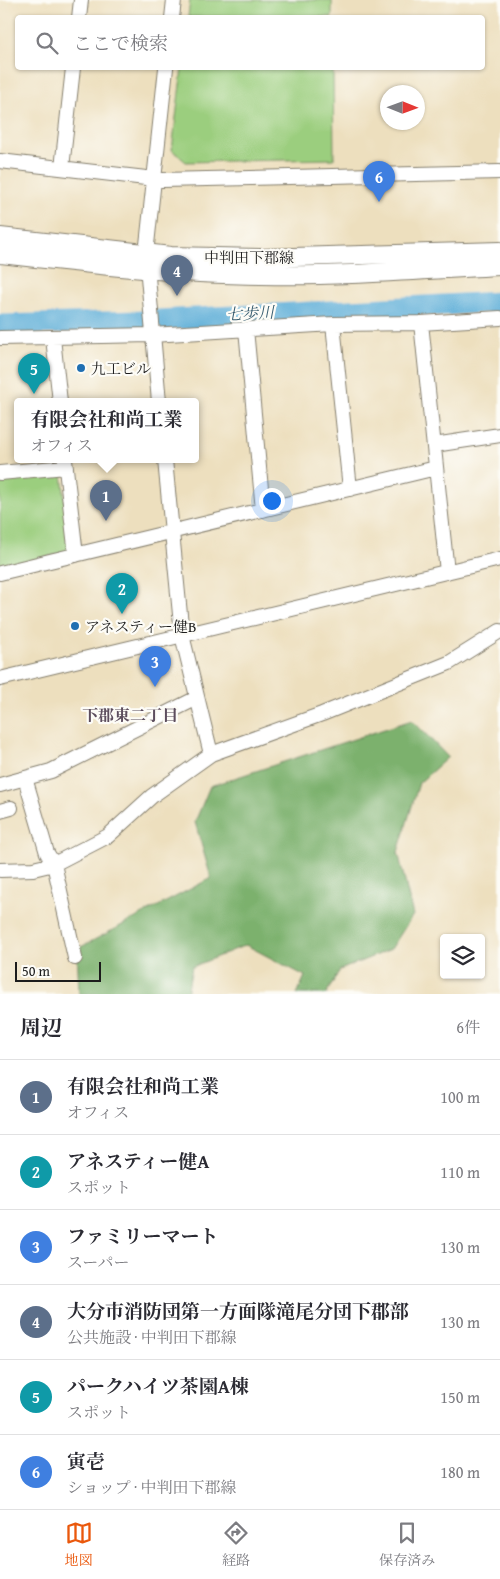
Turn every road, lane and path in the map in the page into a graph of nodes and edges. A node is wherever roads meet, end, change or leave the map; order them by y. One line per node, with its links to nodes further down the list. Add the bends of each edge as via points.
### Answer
1 (81, 0): 3 (street)
2 (174, 0): 4 (street)
3 (79, 15)
4 (172, 15)
5 (73, 70): 8 (street)
6 (166, 70): 10 (street)
7 (0, 161): 8 (street)
8 (62, 168): 10 (street)
9 (500, 172): 10 (street)
10 (154, 179): 14 (street)
11 (0, 237): 14 (main road, 中判田下郡線)
12 (500, 251): 14 (main road, 中判田下郡線)
13 (0, 254): 14 (main road, 中判田下郡線)
14 (146, 262): 15 (main road, 中判田下郡線, via 262,276); 20 (street)
15 (500, 266)
16 (500, 318): 17 (street)
17 (421, 323): 18 (street); 26 (street)
18 (333, 324): 19 (street); 31 (street)
19 (246, 330): 20 (street); 32 (street)
20 (152, 334): 22 (street); 24 (street)
21 (0, 338): 22 (street)
22 (53, 338): 23 (street)
23 (60, 398)
24 (159, 398)
25 (500, 435): 26 (street)
26 (434, 445): 29 (street)
27 (165, 463): 33 (street)
28 (66, 464): 30 (street); 34 (street)
29 (436, 468): 31 (street); 36 (street)
30 (0, 473)
31 (350, 489): 32 (street)
32 (264, 510): 33 (street)
33 (172, 532): 34 (street); 39 (street)
34 (76, 555): 37 (street)
35 (500, 559): 36 (street)
36 (447, 572): 39 (street)
37 (0, 573)
38 (500, 631): 42 (street, via 449,663)
39 (182, 635): 40 (street); 41 (street)
40 (0, 679)
41 (197, 698): 42 (street); 43 (street, via 51,771)
42 (212, 754): 45 (street, via 152,796 108,836)
43 (25, 778): 44 (street); 45 (street, via 47,853)
44 (0, 785)
45 (54, 864): 46 (street, via 33,869); 47 (street)
46 (0, 870)
47 (75, 958)

